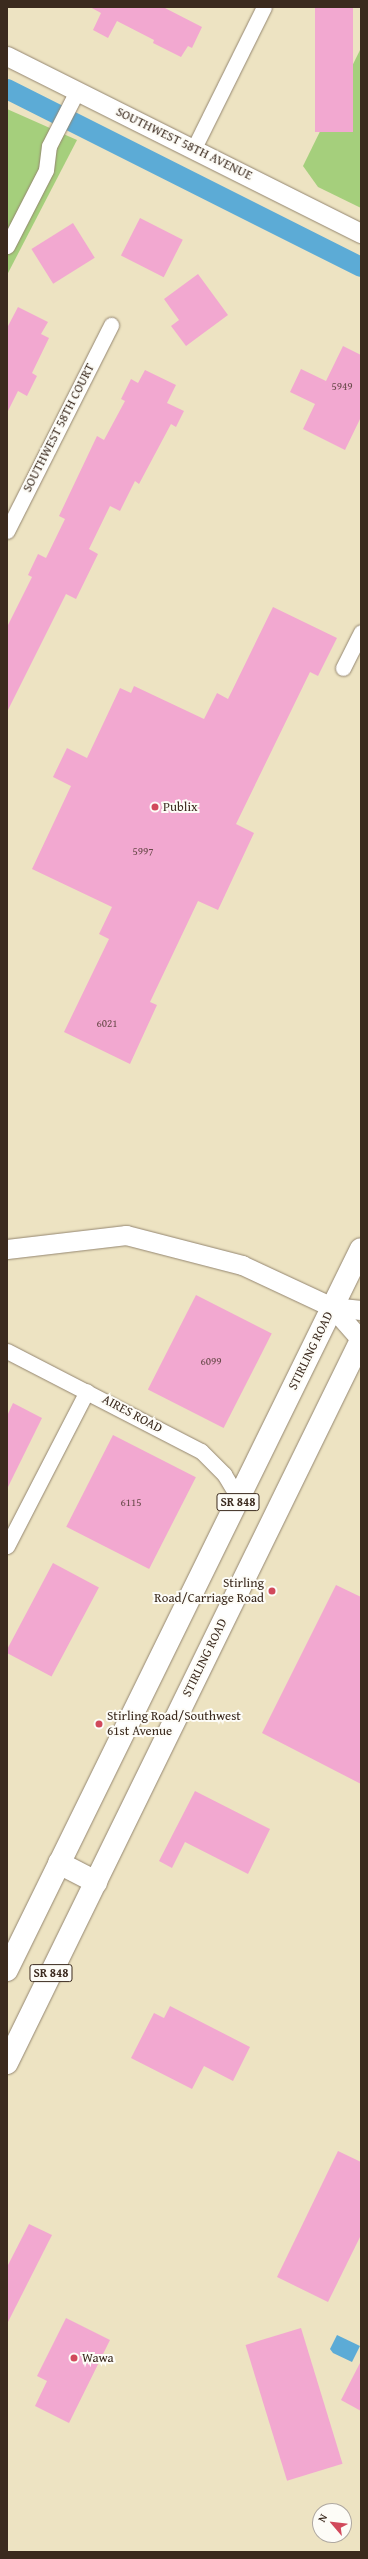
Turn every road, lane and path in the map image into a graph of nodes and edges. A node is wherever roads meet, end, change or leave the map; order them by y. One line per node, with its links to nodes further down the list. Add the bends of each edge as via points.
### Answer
1 (264, 7): 4 (street)
2 (7, 56): 3 (street, SOUTHWEST 58TH AVENUE)
3 (75, 95): 4 (street, SOUTHWEST 58TH AVENUE); 6 (street, via 52,138 46,170)
4 (194, 148): 5 (street, SOUTHWEST 58TH AVENUE)
5 (361, 233)
6 (7, 246)
7 (111, 325): 8 (street, SOUTHWEST 58TH COURT)
8 (7, 531)
9 (361, 632): 10 (street)
10 (343, 668)
11 (7, 1249): 13 (street, via 126,1235 242,1265)
12 (361, 1249): 13 (main road, STIRLING ROAD / SR 848)
13 (332, 1307): 14 (street); 15 (street); 18 (main road, STIRLING ROAD / SR 848)
14 (361, 1310)
15 (361, 1340): 21 (main road, STIRLING ROAD / SR 848)
16 (7, 1351): 17 (street, AIRES ROAD)
17 (87, 1391): 18 (street, AIRES ROAD, via 201,1451 224,1474); 19 (street)
18 (239, 1499): 20 (main road, STIRLING ROAD / SR 848)
19 (7, 1546)
20 (59, 1863): 21 (main road); 22 (main road, STIRLING ROAD / SR 848)
21 (96, 1882): 23 (main road, STIRLING ROAD / SR 848)
22 (7, 1970)
23 (7, 2063)

